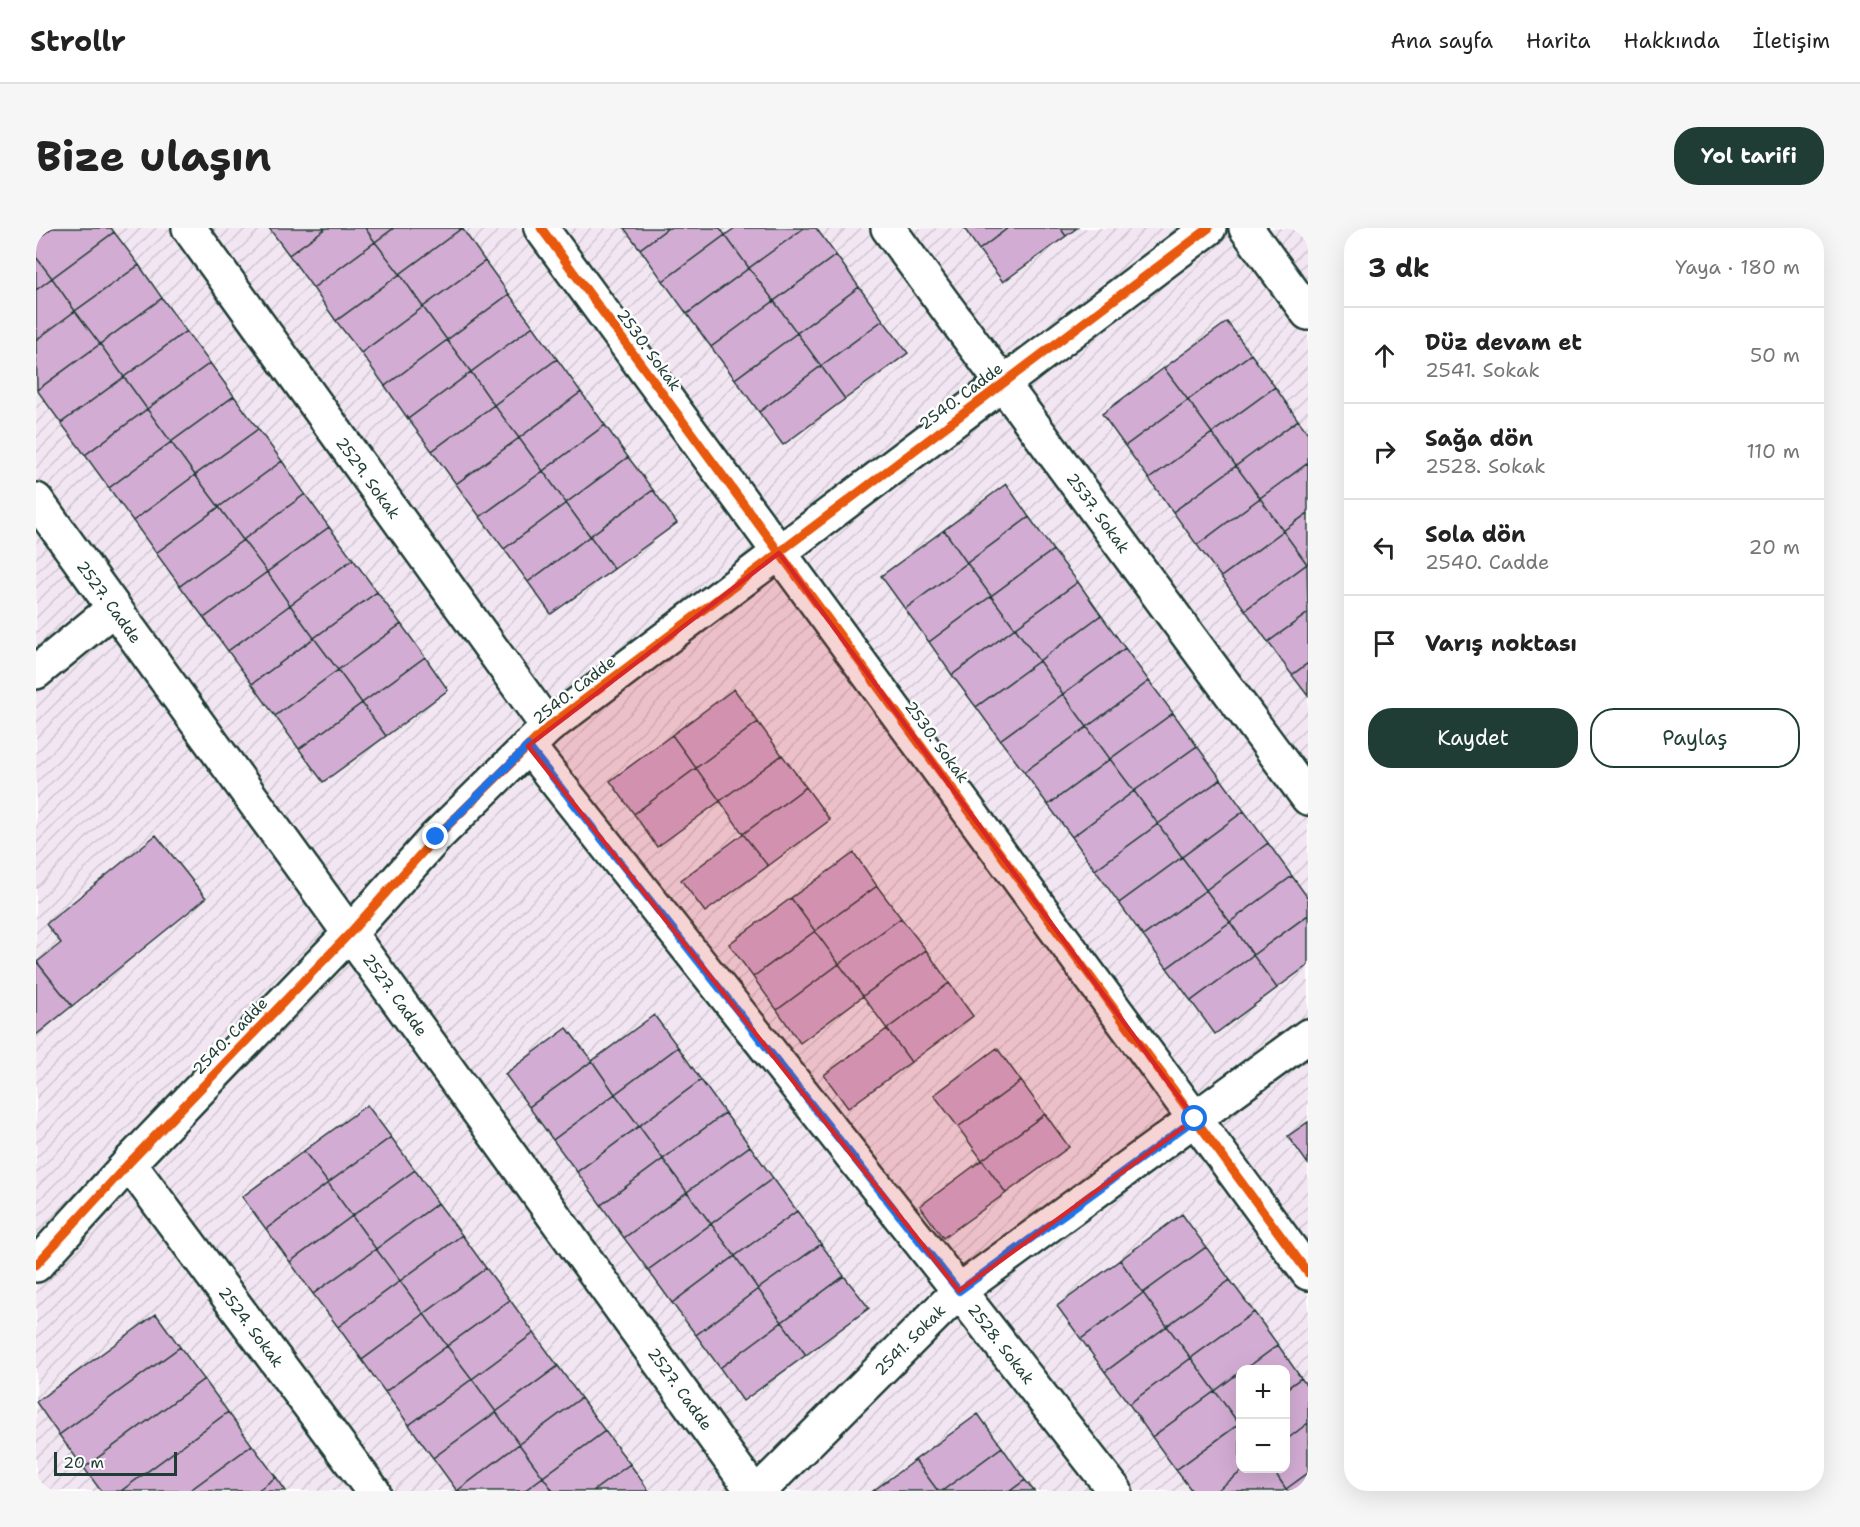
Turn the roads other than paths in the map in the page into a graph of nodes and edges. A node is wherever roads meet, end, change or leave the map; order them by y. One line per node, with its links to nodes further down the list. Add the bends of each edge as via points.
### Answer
1 (189, 228): 12 (street, 2529. Sokak)
2 (541, 228): 9 (street, 2530. Sokak)
3 (888, 228): 7 (street, 2537. Sokak)
4 (1209, 228): 7 (street, 2540. Cadde)
5 (1246, 228): 6 (street)
6 (1308, 313)
7 (1003, 383): 9 (street, 2540. Cadde); 13 (street, 2537. Sokak)
8 (36, 500): 10 (street, 2527. Cadde)
9 (779, 553): 12 (street, 2540. Cadde); 16 (street, 2530. Sokak)
10 (114, 608): 11 (street); 14 (street, 2527. Cadde)
11 (36, 672)
12 (538, 737): 14 (street, 2540. Cadde, via 436,837); 20 (street, 2528. Sokak)
13 (1308, 798)
14 (350, 933): 17 (street, 2540. Cadde); 22 (street, 2527. Cadde)
15 (1308, 1036): 16 (street, 2541. Sokak)
16 (1195, 1119): 19 (street, 2530. Sokak); 20 (street, 2541. Sokak)
17 (129, 1163): 18 (street, 2540. Cadde); 21 (street, 2524. Sokak)
18 (36, 1264)
19 (1308, 1273)
20 (959, 1291): 23 (street, 2541. Sokak); 24 (street, 2528. Sokak)
21 (373, 1491)
22 (753, 1491)
23 (759, 1491)
24 (1115, 1491)

